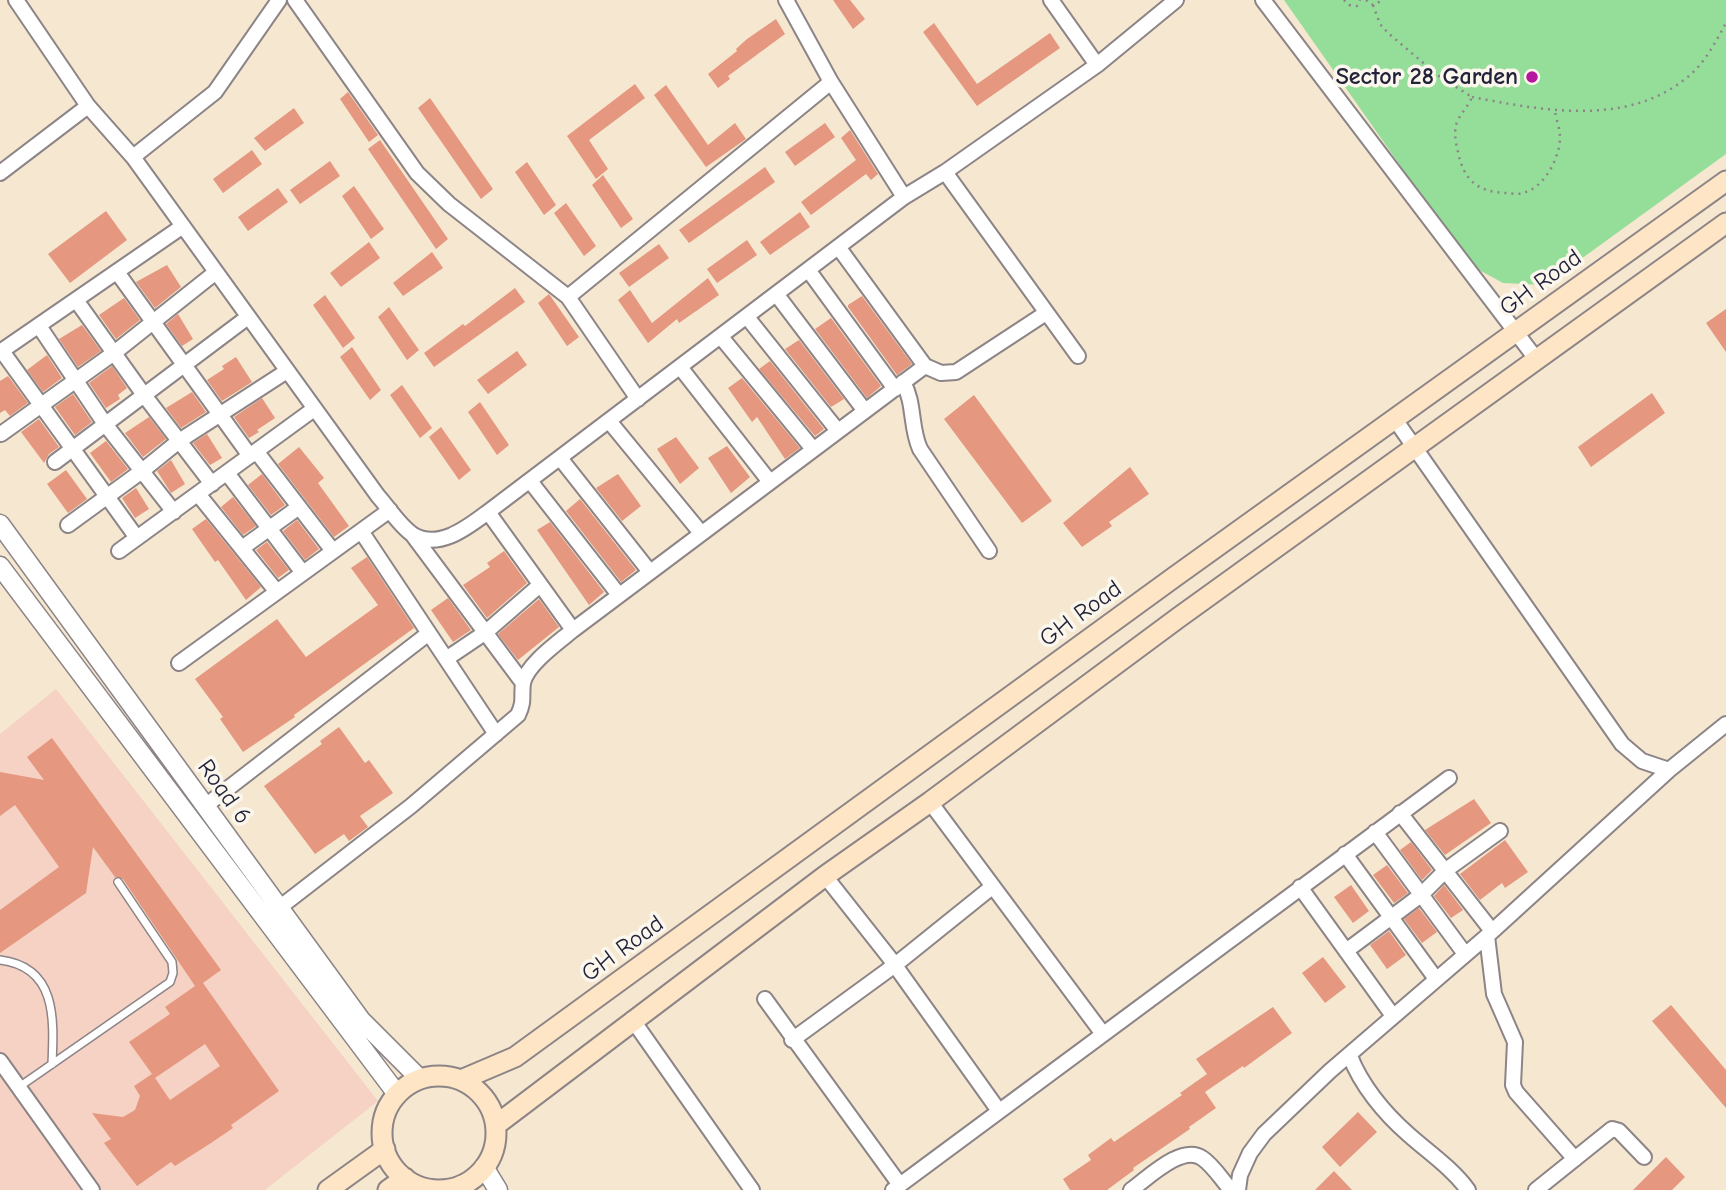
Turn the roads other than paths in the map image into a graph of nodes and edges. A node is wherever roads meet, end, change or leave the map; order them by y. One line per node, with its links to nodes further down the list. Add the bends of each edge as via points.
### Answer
1 (16, 0): 10 (street)
2 (279, 0): 11 (street, via 215,92)
3 (295, 0): 23 (street, via 432,190)
4 (786, 0): 9 (street)
5 (1051, 0): 8 (street)
6 (1176, 0): 8 (street)
7 (1263, 0): 30 (street)
8 (1097, 65): 12 (street)
9 (831, 82): 15 (street); 23 (street)
10 (88, 106): 11 (street); 13 (street)
11 (133, 157): 17 (street)
12 (945, 172): 15 (street); 25 (street)
13 (0, 173)
14 (1726, 181): 30 (main road, GH Road)
15 (904, 197): 18 (street)
16 (1726, 223): 35 (main road)
17 (183, 226): 20 (street); 21 (street)
18 (839, 248): 19 (street); 37 (street)
19 (809, 271): 22 (street); 41 (street)
20 (117, 272): 24 (street); 28 (street)
21 (216, 272): 26 (street); 28 (street)
22 (777, 295): 27 (street); 46 (street)
23 (568, 297): 43 (street)
24 (76, 300): 29 (street); 33 (street)
25 (1046, 313): 34 (street); 37 (street, via 956,372 942,373)
26 (248, 317): 36 (street); 39 (street)
27 (747, 317): 31 (street); 51 (street)
28 (153, 322): 33 (street); 36 (street)
29 (39, 326): 32 (street); 40 (street)
30 (1515, 332): 35 (street); 48 (main road, GH Road)
31 (721, 337): 38 (street); 56 (street)
32 (1, 352): 44 (street)
33 (114, 353): 40 (street); 42 (street)
34 (1078, 356)
35 (1537, 360): 55 (main road)
36 (184, 365): 42 (street); 47 (street)
37 (925, 366): 41 (street)
38 (680, 367): 43 (street); 63 (street)
39 (287, 371): 45 (street); 47 (street)
40 (76, 380): 44 (street); 50 (street)
41 (899, 385): 46 (street); 81 (street, via 910,395 919,450)
42 (144, 395): 50 (street); 53 (street)
43 (638, 399): 49 (street)
44 (41, 405): 52 (street); 54 (street)
45 (314, 408): 57 (street); 68 (street)
46 (865, 411): 51 (street)
47 (219, 415): 53 (street); 57 (street)
48 (1394, 418): 55 (street); 128 (main road, GH Road, via 515,1057)
49 (610, 421): 58 (street); 75 (street)
50 (105, 424): 54 (street); 60 (street)
51 (838, 431): 56 (street)
52 (1, 434)
53 (179, 441): 60 (street); 64 (street)
54 (72, 448): 59 (street); 66 (street)
55 (1415, 448): 96 (street, via 1622,744 1642,761); 98 (main road)
56 (813, 449): 63 (street)
57 (253, 453): 61 (street); 67 (street)
58 (561, 458): 62 (street); 83 (street)
59 (55, 462)
60 (142, 471): 66 (street); 69 (street)
61 (227, 473): 64 (street); 73 (street)
62 (530, 481): 70 (street); 87 (street)
63 (770, 482): 75 (street)
64 (212, 484): 65 (street)
65 (198, 494): 69 (street); 78 (street)
66 (107, 496): 72 (street); 77 (street)
67 (299, 507): 73 (street); 80 (street)
68 (390, 510): 74 (street); 76 (street)
69 (174, 512): 77 (street)
70 (488, 512): 76 (street, via 445,537 431,540); 85 (street)
71 (0, 524): 99 (street, Road 6)
72 (68, 525)
73 (268, 528): 78 (street); 84 (street)
74 (361, 531): 80 (street); 90 (street)
75 (701, 533): 83 (street)
76 (412, 534): 89 (street)
77 (137, 538): 79 (street)
78 (242, 548): 86 (street)
79 (119, 551)
80 (333, 551): 84 (street)
81 (989, 551)
82 (0, 566): 130 (street, Road 6)
83 (650, 572): 87 (street)
84 (303, 573): 86 (street)
85 (540, 585): 88 (street); 89 (street)
86 (277, 592): 92 (street)
87 (619, 595): 88 (street)
88 (573, 630): 93 (street, via 529,669)
89 (486, 632): 91 (street); 93 (street)
90 (429, 633): 91 (street); 99 (street)
91 (446, 659): 95 (street)
92 (179, 663)
93 (523, 682): 95 (street, via 524,702 518,715)
94 (1726, 724): 96 (street)
95 (496, 734): 110 (street)
96 (1669, 770): 112 (street)
97 (1449, 778): 100 (street)
98 (930, 802): 105 (main road); 107 (street)
99 (204, 807): 110 (street, Road 6)
100 (1400, 813): 102 (street); 104 (street)
101 (1500, 831): 104 (street)
102 (1375, 832): 103 (street); 109 (street)
103 (1345, 854): 108 (street); 111 (street)
104 (1446, 870): 109 (street); 112 (street)
105 (825, 876): 116 (street); 120 (main road)
106 (118, 882): 125 (lane, via 172,961 170,982)
107 (992, 887): 116 (street); 121 (street)
108 (1300, 887): 113 (street); 121 (street)
109 (1421, 895): 111 (street); 114 (street)
110 (278, 908): 127 (street, Road 6, via 361,1020)
111 (1391, 918): 113 (street); 117 (street)
112 (1490, 933): 114 (street); 135 (street, via 1494,994 1515,1042 1513,1085)
113 (1346, 951): 119 (street)
114 (1465, 954): 117 (street)
115 (0, 960): 125 (lane, via 27,968 44,989 53,1017)
116 (895, 965): 122 (street); 131 (street)
117 (1436, 979): 119 (street)
118 (765, 999): 122 (street)
119 (1393, 1016): 123 (street)
120 (632, 1019): 132 (main road); 144 (street)
121 (1103, 1034): 131 (street)
122 (792, 1040): 139 (street)
123 (1350, 1056): 147 (street, via 1265,1134 1250,1153); 148 (street, via 1381,1105)
124 (0, 1061): 126 (street)
125 (52, 1064): 129 (lane)
126 (5, 1077): 129 (street)
127 (421, 1079): 128 (main road); 130 (main road)
128 (461, 1080): 132 (main road, via 489,1106)
129 (19, 1087): 140 (street)
130 (397, 1094): 133 (main road, via 383,1120)
131 (999, 1111): 139 (street)
132 (496, 1125): 136 (main road, via 496,1140)
133 (384, 1149): 137 (main road); 141 (main road)
134 (1644, 1157): 135 (street, via 1615,1129)
135 (1575, 1159): 149 (street)
136 (484, 1167): 138 (main road); 143 (street)
137 (405, 1178): 138 (main road, via 422,1187); 142 (main road)
138 (463, 1188)
139 (897, 1188)
140 (92, 1190)
141 (328, 1190)
142 (388, 1190)
143 (498, 1190)
144 (752, 1190)
145 (1131, 1190): 146 (street, via 1180,1155 1192,1153 1203,1158)
146 (1231, 1190)
147 (1238, 1190)
148 (1468, 1190)
149 (1536, 1190)

